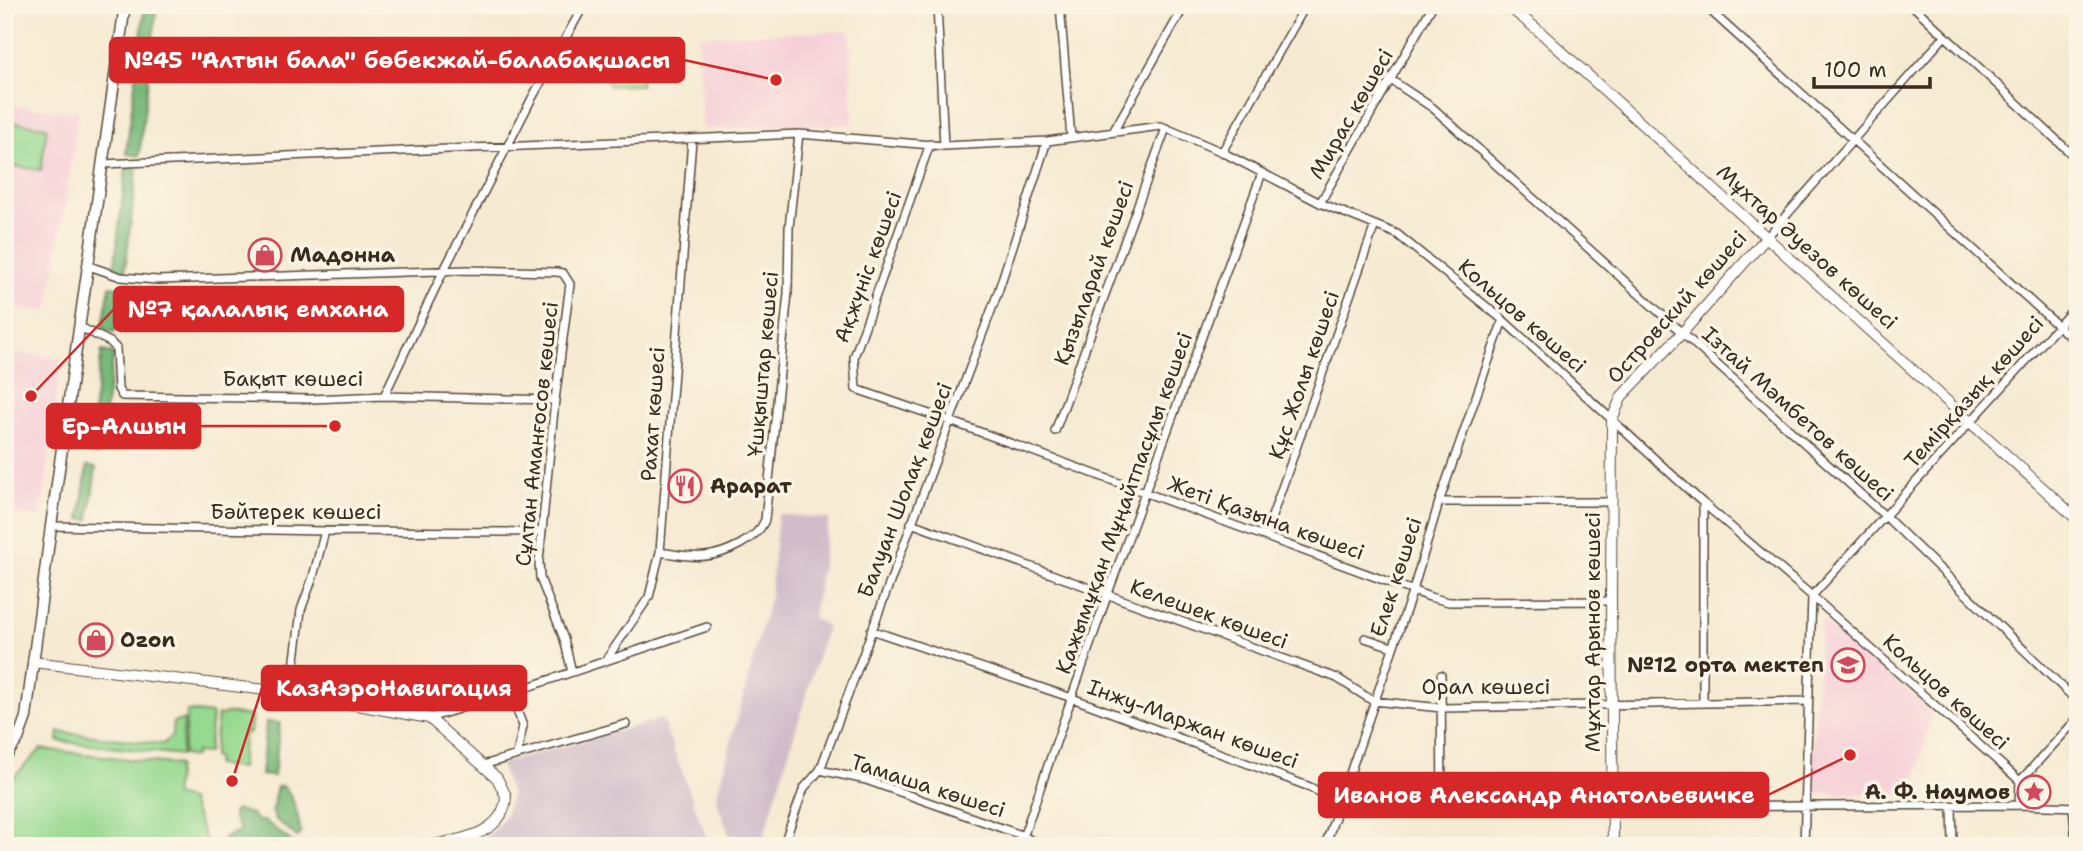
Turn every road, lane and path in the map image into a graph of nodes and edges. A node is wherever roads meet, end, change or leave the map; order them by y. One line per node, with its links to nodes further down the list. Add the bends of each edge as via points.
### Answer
1 (125, 5): 25 (main road)
2 (584, 5): 21 (street)
3 (937, 5): 22 (street)
4 (1060, 5): 16 (street)
5 (1185, 5): 14 (street)
6 (1306, 5): 23 (street)
7 (1433, 5): 12 (street, Мирас көшесі)
8 (1507, 5): 29 (street, Мұхтар Әуезов көшесі)
9 (1704, 5): 17 (street)
10 (1912, 5): 11 (street)
11 (1945, 36): 17 (street, Островский көшесі); 24 (street)
12 (1391, 80): 27 (street, Мирас көшесі); 36 (street, Ізтай Мәмбетов көшесі, via 1433,108)
13 (1166, 128): 14 (street, Кольцов көшесі); 23 (street, Кольцов көшесі); 43 (street, Қызыларай көшесі)
14 (1114, 132): 16 (street, Кольцов көшесі)
15 (799, 134): 18 (street, Кольцов көшесі); 20 (street, Кольцов көшесі); 55 (street, Ұшқыштар көшесі, via 765,520 752,537 714,554)
16 (1071, 138): 19 (street, Кольцов көшесі)
17 (1853, 139): 29 (street, Островский көшесі); 34 (street)
18 (692, 140): 21 (street, Кольцов көшесі); 55 (street, Рахат көшесі)
19 (1047, 141): 22 (street, Кольцов көшесі); 41 (street, Балуан Шолақ көшесі)
20 (930, 144): 22 (street, Кольцов көшесі); 41 (street, Ақжүніс көшесі, via 854,358 854,369 856,388)
21 (509, 145): 25 (street, Кольцов көшесі); 31 (street)
22 (944, 146)
23 (1222, 152): 26 (street, Кольцов көшесі)
24 (2078, 160)
25 (103, 164): 30 (main road)
26 (1262, 173): 27 (street, Кольцов көшесі); 44 (street, Қажымұқан Мұңайтпасұлы көшесі)
27 (1320, 203): 28 (street, Кольцов көшесі)
28 (1375, 225): 33 (street, Кольцов көшесі, via 1397,234); 54 (street, Құс Жолы көшесі)
29 (1766, 237): 36 (street, Островский көшесі); 42 (street, Мұхтар Әуезов көшесі)
30 (89, 266): 31 (street, via 157,280); 35 (main road)
31 (443, 272): 38 (street); 39 (street, Сұлтан Аманғосов көшесі, via 556,272 568,278)
32 (2078, 304): 34 (street, Темірқазық көшесі)
33 (1503, 320): 40 (street, Кольцов көшесі); 45 (street, Елек көшесі)
34 (2058, 326): 37 (street); 42 (street, Темірқазық көшесі)
35 (80, 327): 38 (street, Бақыт көшесі, via 116,348 122,396); 51 (main road)
36 (1682, 332): 40 (street, Островский көшесі, via 1622,396); 48 (street, Ізтай Мәмбетов көшесі)
37 (2078, 344)
38 (384, 396): 39 (street, Бақыт көшесі)
39 (555, 400): 53 (street, Сұлтан Аманғосов көшесі)
40 (1612, 419): 46 (street, Мұхтар Арынов көшесі); 47 (street, Кольцов көшесі)
41 (950, 421): 44 (street, Жеті Қазына көшесі); 50 (street, Балуан Шолақ көшесі)
42 (1970, 421): 48 (street, Темірқазық көшесі); 49 (street, Мұхтар Әуезов көшесі)
43 (1055, 431)
44 (1145, 494): 54 (street, Жеті Қазына көшесі); 57 (street, Қажымұқан Мұңайтпасұлы көшесі)
45 (1439, 502): 46 (street); 56 (street, Елек көшесі)
46 (1612, 502): 59 (street, Мұхтар Арынов көшесі)
47 (1703, 503): 58 (street, Кольцов көшесі); 74 (street)
48 (1885, 516): 58 (street, Темірқазық көшесі); 73 (street, Ізтай Мәмбетов көшесі)
49 (2078, 520)
50 (911, 523): 57 (street, Келешек көшесі); 61 (street, Балуан Шолақ көшесі)
51 (51, 526): 52 (street, Бәйтерек көшесі); 65 (main road)
52 (325, 531): 53 (street, Бәйтерек көшесі); 69 (street, via 302,610)
53 (541, 532): 66 (street, Сұлтан Аманғосов көшесі, via 540,578)
54 (1265, 536): 56 (street, Жеті Қазына көшесі)
55 (660, 552): 64 (street, Рахат көшесі, via 649,597)
56 (1413, 590): 59 (street, Жеті Қазына көшесі, via 1449,602); 63 (street, Елек көшесі)
57 (1107, 596): 70 (street, Қажымұқан Мұңайтпасұлы көшесі); 71 (street, Келешек көшесі, via 1337,678)
58 (1812, 596): 72 (street); 84 (street, Кольцов көшесі)
59 (1611, 601): 75 (street, Мұхтар Арынов көшесі)
60 (707, 627): 64 (street)
61 (871, 631): 70 (street, Інжу-Маржан көшесі); 83 (street, Балуан Шолақ көшесі)
62 (1365, 638): 63 (street)
63 (1392, 647): 71 (street, Елек көшесі)
64 (606, 660): 66 (street)
65 (33, 662): 69 (street); 81 (main road, via 26,717 18,740)
66 (572, 672): 68 (street)
67 (1441, 675): 76 (street)
68 (510, 693): 77 (street); 80 (street, via 523,726)
69 (291, 694): 77 (street)
70 (1072, 698): 85 (street, Інжу-Маржан көшесі, via 1310,786); 92 (street, Қажымұқан Мұңайтпасұлы көшесі)
71 (1373, 701): 76 (street, Орал көшесі); 85 (street, Елек көшесі)
72 (1808, 701): 74 (street, Орал көшесі); 87 (street)
73 (2078, 702)
74 (1703, 703): 75 (street, Орал көшесі)
75 (1613, 704): 76 (street, Орал көшесі); 89 (street, Мұхтар Арынов көшесі)
76 (1442, 708): 91 (street)
77 (429, 718): 82 (street)
78 (2078, 718): 84 (street)
79 (626, 724): 80 (street)
80 (517, 754): 82 (street)
81 (5, 757)
82 (483, 765): 93 (street, via 505,790 501,816 482,832)
83 (820, 771): 92 (street, Тамаша көшесі, via 866,780); 94 (street, Балуан Шолақ көшесі, via 804,788)
84 (2020, 781): 86 (street)
85 (1340, 804): 91 (street); 97 (street, Елек көшесі)
86 (2019, 805): 88 (street); 90 (street)
87 (1805, 806): 88 (street); 89 (street); 99 (street)
88 (1952, 806): 100 (street)
89 (1613, 807): 91 (street); 98 (street, Мұхтар Арынов көшесі)
90 (2075, 807): 101 (street)
91 (1443, 808)
92 (1024, 836): 95 (street, Қажымұқан Мұңайтпасұлы көшесі); 96 (street, Тамаша көшесі)
93 (428, 846)
94 (783, 846)
95 (1020, 846)
96 (1040, 846)
97 (1325, 846)
98 (1613, 846)
99 (1804, 846)
100 (1953, 846)
101 (2076, 846)

